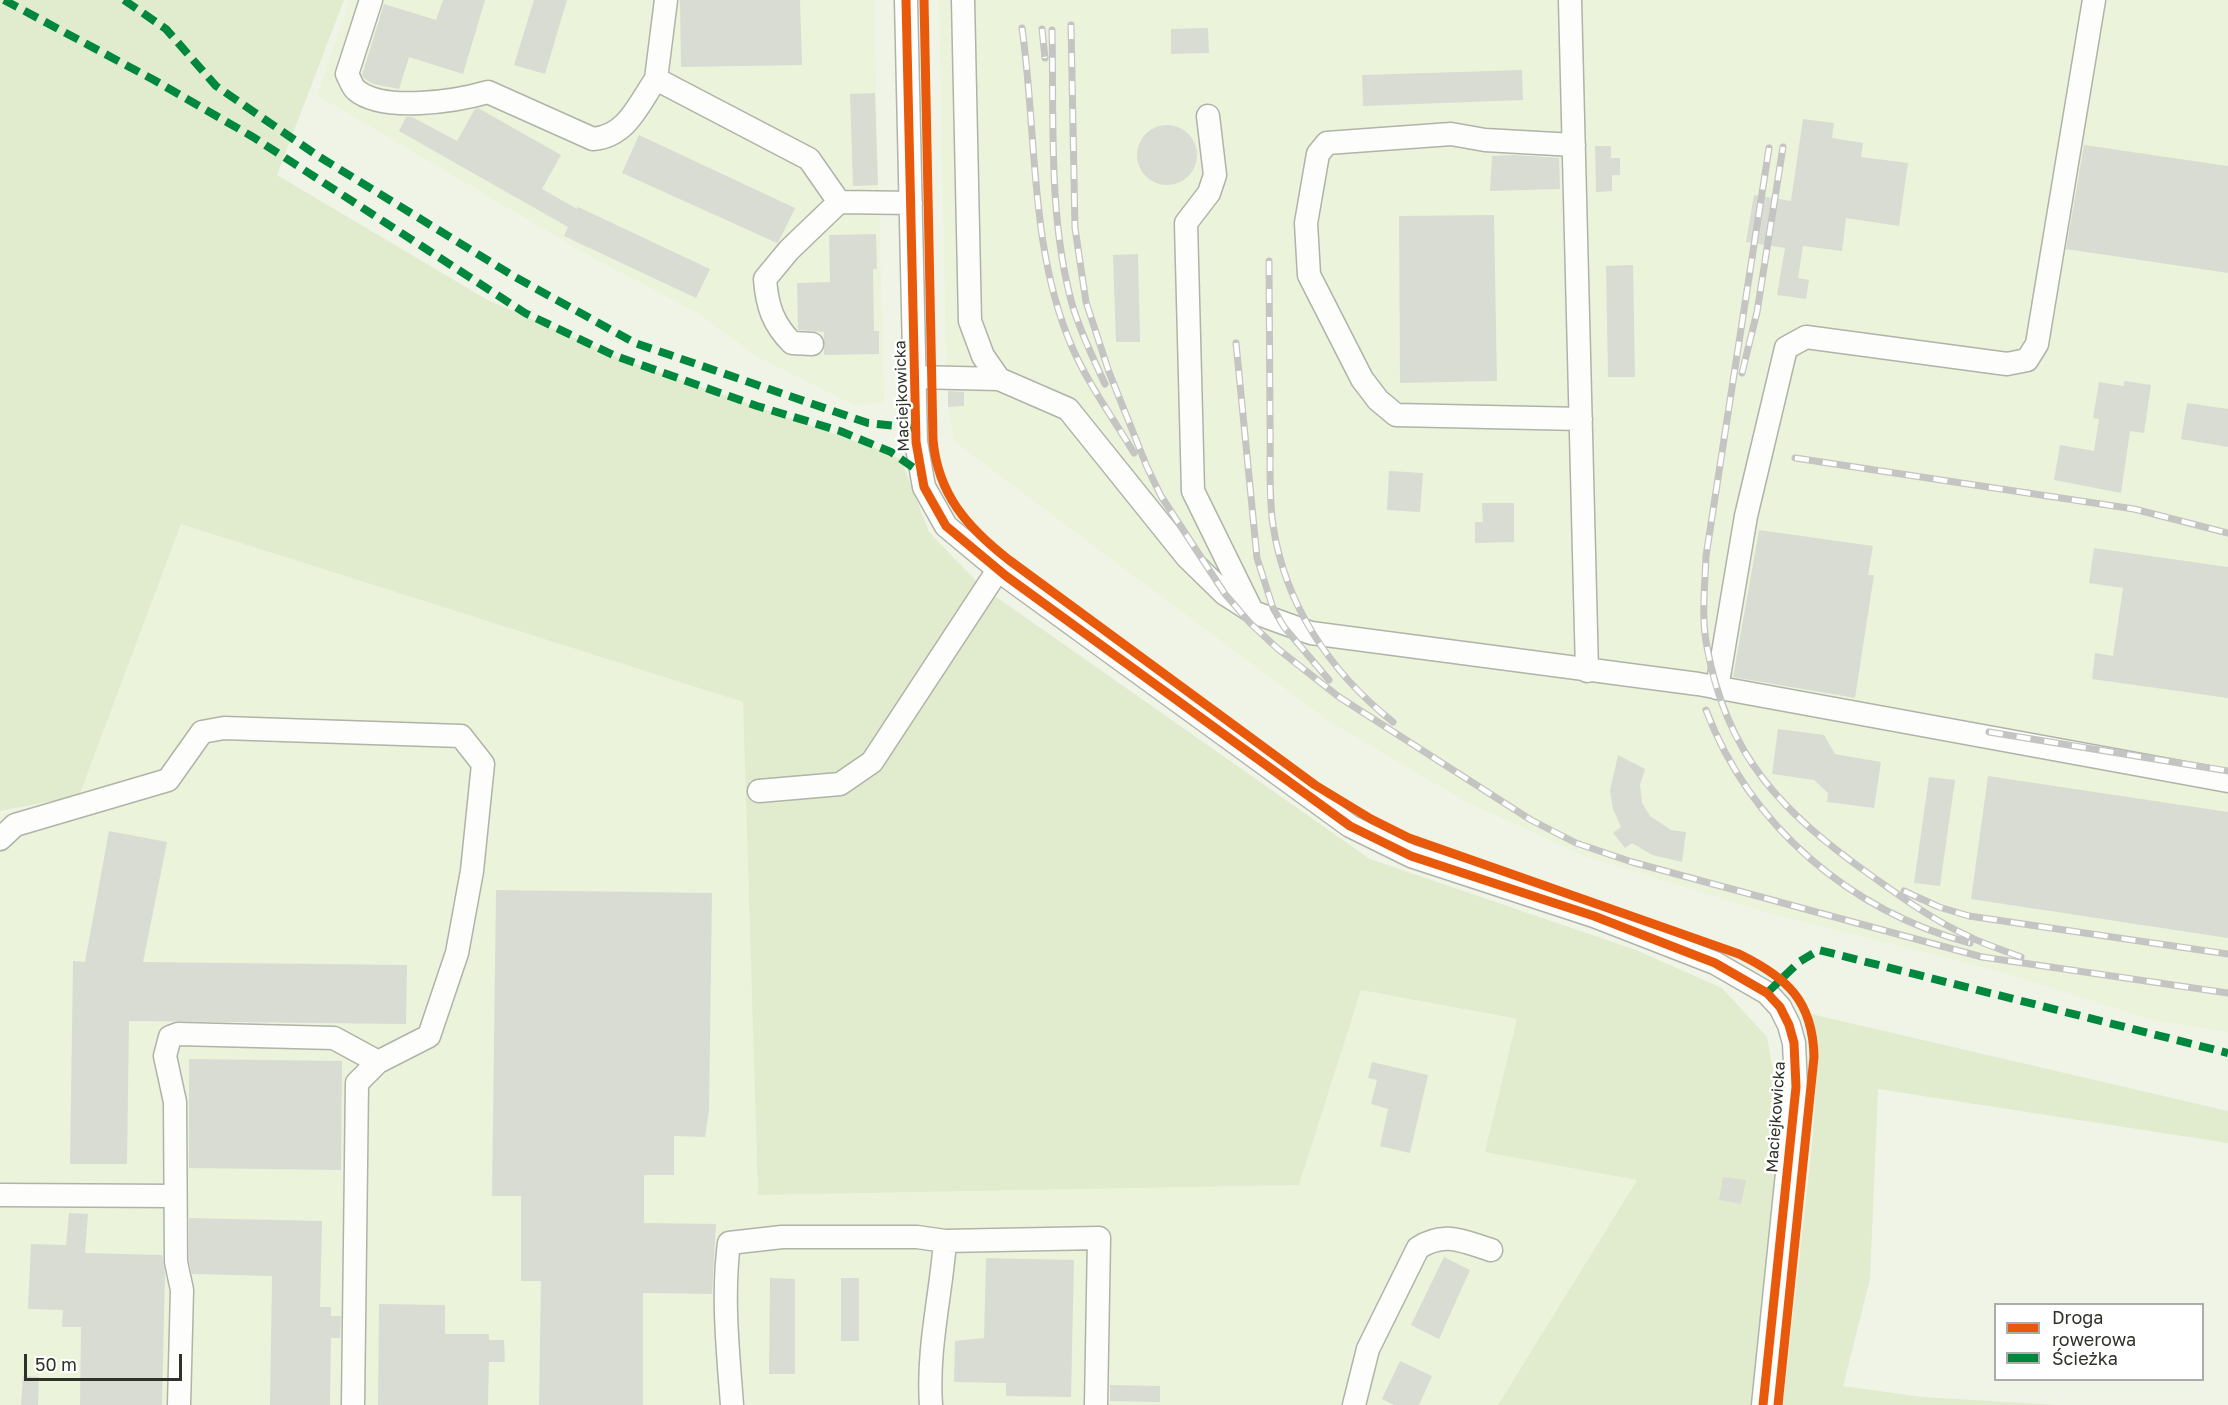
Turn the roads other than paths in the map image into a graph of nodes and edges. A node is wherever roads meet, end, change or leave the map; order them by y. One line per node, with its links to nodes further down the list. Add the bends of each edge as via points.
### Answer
1 (371, 0): 7 (street, via 347,74 355,90 375,99 455,101 488,92 593,139 608,138 624,127)
2 (666, 0): 7 (street)
3 (906, 0): 11 (street, Maciejkowicka)
4 (963, 0): 14 (street, via 970,321 983,356)
5 (1570, 0): 9 (street)
6 (2094, 0): 19 (street, via 2037,344 2027,360 2007,364 1806,337 1786,348 1746,516)
7 (656, 79): 10 (street, via 809,159)
8 (1208, 116): 17 (street, via 1215,175 1209,193 1186,223 1193,491)
9 (1574, 145): 15 (street); 15 (street, via 1451,134 1327,143 1318,154 1306,223 1309,275 1362,379 1395,415)
10 (839, 202): 11 (street); 12 (street, via 765,279 767,304 778,328 792,343)
11 (911, 203): 13 (street, Maciejkowicka)
12 (812, 344)
13 (915, 377): 14 (street); 16 (street, Maciejkowicka, via 916,442 924,487 946,526)
14 (999, 379): 17 (street, via 1068,409 1187,557 1225,594)
15 (1581, 419): 18 (street)
16 (998, 570): 21 (street, via 872,762 840,784); 34 (street, Maciejkowicka, via 1350,826 1411,856 1594,916 1715,963 1774,999 1792,1034 1796,1079)
17 (1253, 612): 18 (street, via 1311,633)
18 (1587, 671): 19 (street)
19 (1717, 688): 20 (street)
20 (2228, 781)
21 (759, 791)
22 (0, 839): 23 (street, via 15,825 168,780 202,732 224,728 461,736 483,764 472,872 457,953 429,1036)
23 (378, 1062): 25 (street, via 334,1038 178,1034 170,1037 165,1056 175,1102); 29 (street, via 357,1083)
24 (0, 1195): 25 (street)
25 (176, 1196): 28 (street, via 176,1262 182,1290)
26 (945, 1241): 30 (street, via 917,1237 782,1237 729,1243 725,1269); 31 (street, via 933,1322); 32 (street, via 1099,1238)
27 (1491, 1250): 33 (street, via 1444,1237 1418,1248 1368,1349)
28 (179, 1405)
29 (353, 1405)
30 (732, 1405)
31 (931, 1405)
32 (1096, 1405)
33 (1354, 1405)
34 (1763, 1405)

